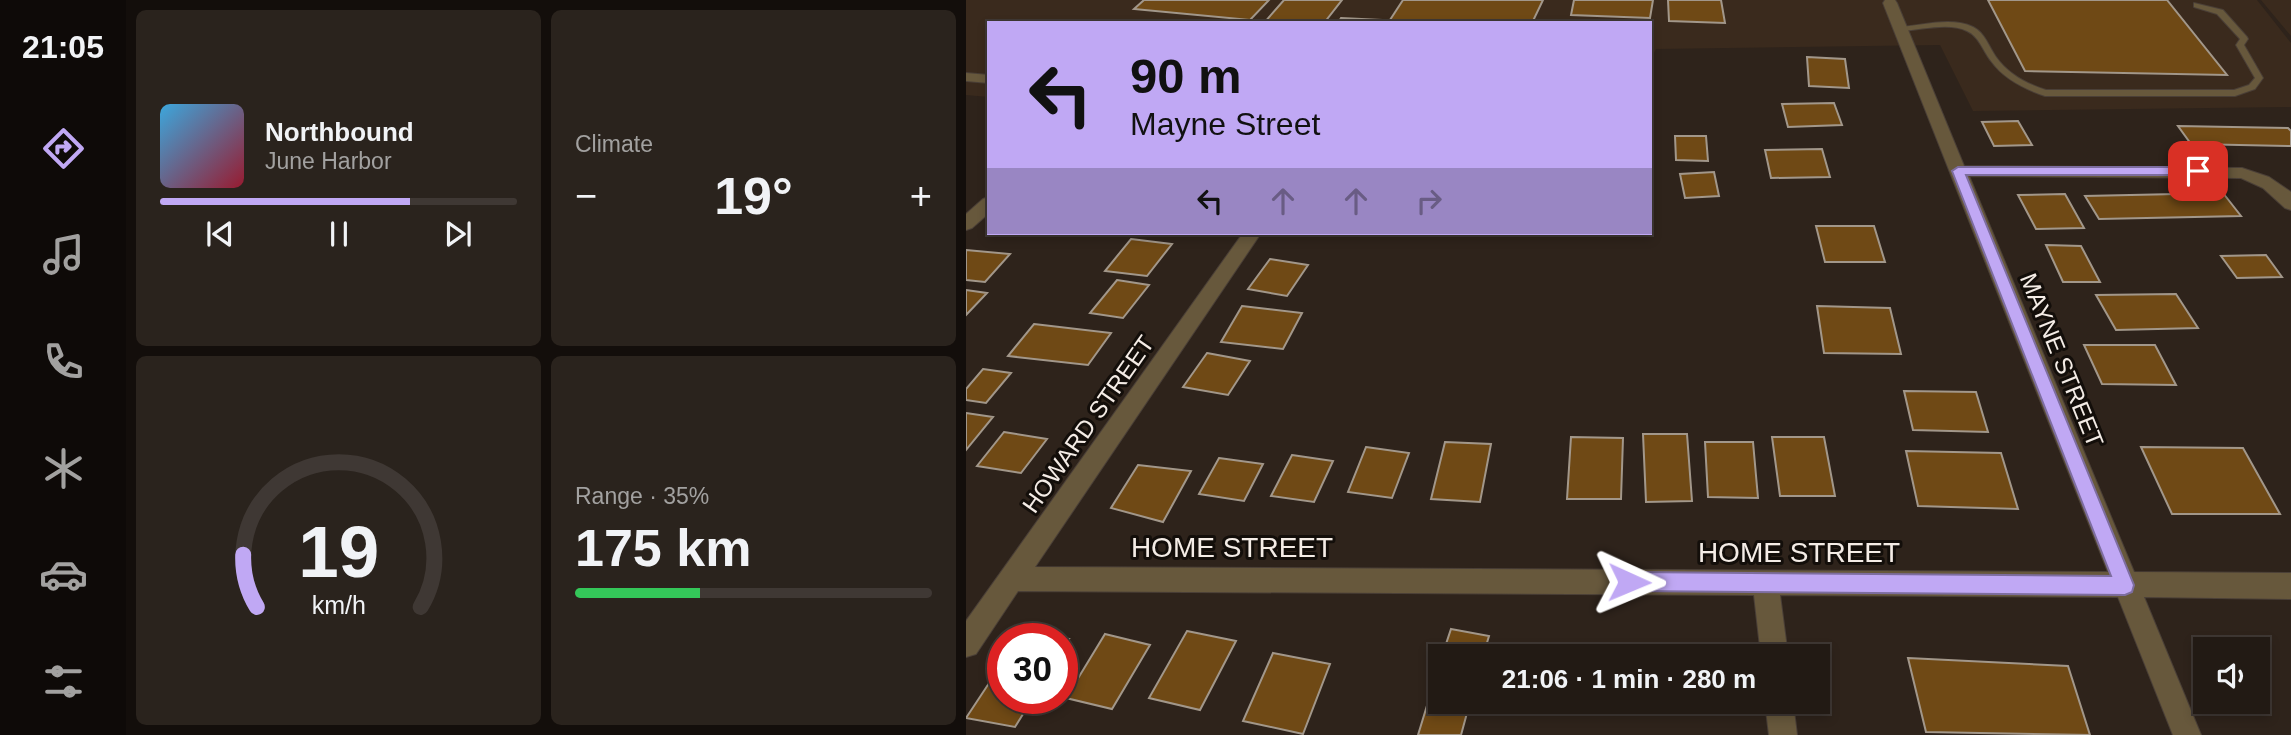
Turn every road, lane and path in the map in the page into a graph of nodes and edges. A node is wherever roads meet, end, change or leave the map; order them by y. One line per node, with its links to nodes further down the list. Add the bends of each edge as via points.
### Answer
1 (1892, 1): 3 (street, MAYNE STREET)
2 (2197, 5): 3 (lane, via 2220,12 2244,38 2240,45 2259,78 2252,87 2235,93 2045,93 2026,86 1996,63 1969,28)
3 (1902, 29): 6 (street, MAYNE STREET)
4 (966, 76): 5 (street)
5 (987, 79)
6 (1958, 171): 7 (street, via 2242,173 2270,183); 13 (street, MAYNE STREET)
7 (2291, 204)
8 (987, 205): 9 (street)
9 (966, 224)
10 (1251, 235): 11 (street, HOWARD STREET)
11 (1012, 579): 12 (street, HOME STREET); 15 (street, HOWARD STREET)
12 (1766, 584): 13 (street, HOME STREET); 16 (street)
13 (2125, 585): 14 (street, HOME STREET); 19 (street, MAYNE STREET)
14 (2291, 586)
15 (966, 644)
16 (1773, 644)
17 (1780, 714): 18 (street)
18 (1783, 735)
19 (2187, 735)

